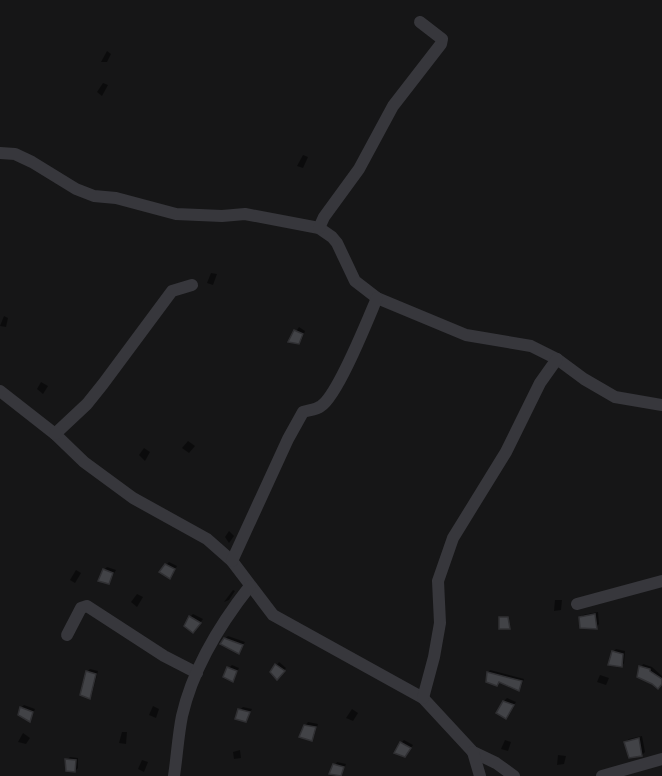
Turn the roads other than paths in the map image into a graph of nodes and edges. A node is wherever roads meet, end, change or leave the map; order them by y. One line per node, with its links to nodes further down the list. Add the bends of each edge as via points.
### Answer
1 (420, 22): 3 (street, via 441,39 441,44 393,106 359,169)
2 (0, 153): 3 (street, via 15,154 94,196 176,214 245,214)
3 (319, 228): 5 (street, via 337,243 355,281)
4 (192, 285): 9 (street, via 172,291 87,404)
5 (377, 298): 6 (street, via 466,334 531,346); 10 (street, via 327,401 303,412 288,439)
6 (557, 359): 8 (street, via 615,397); 16 (street, via 453,538 438,581 440,623)
7 (0, 391): 9 (street)
8 (662, 405)
9 (56, 434): 10 (street, via 84,462 133,498 207,539)
10 (232, 561): 12 (street)
11 (662, 581): 13 (street)
12 (250, 586): 15 (street, via 212,639); 16 (street, via 273,615)
13 (577, 604)
14 (67, 635): 15 (street, via 81,608 87,606)
15 (197, 673): 19 (street, via 182,718)
16 (423, 698): 17 (street)
17 (473, 752): 20 (street); 21 (street)
18 (662, 759): 22 (street)
19 (174, 776)
20 (480, 776)
21 (514, 776)
22 (602, 776)

